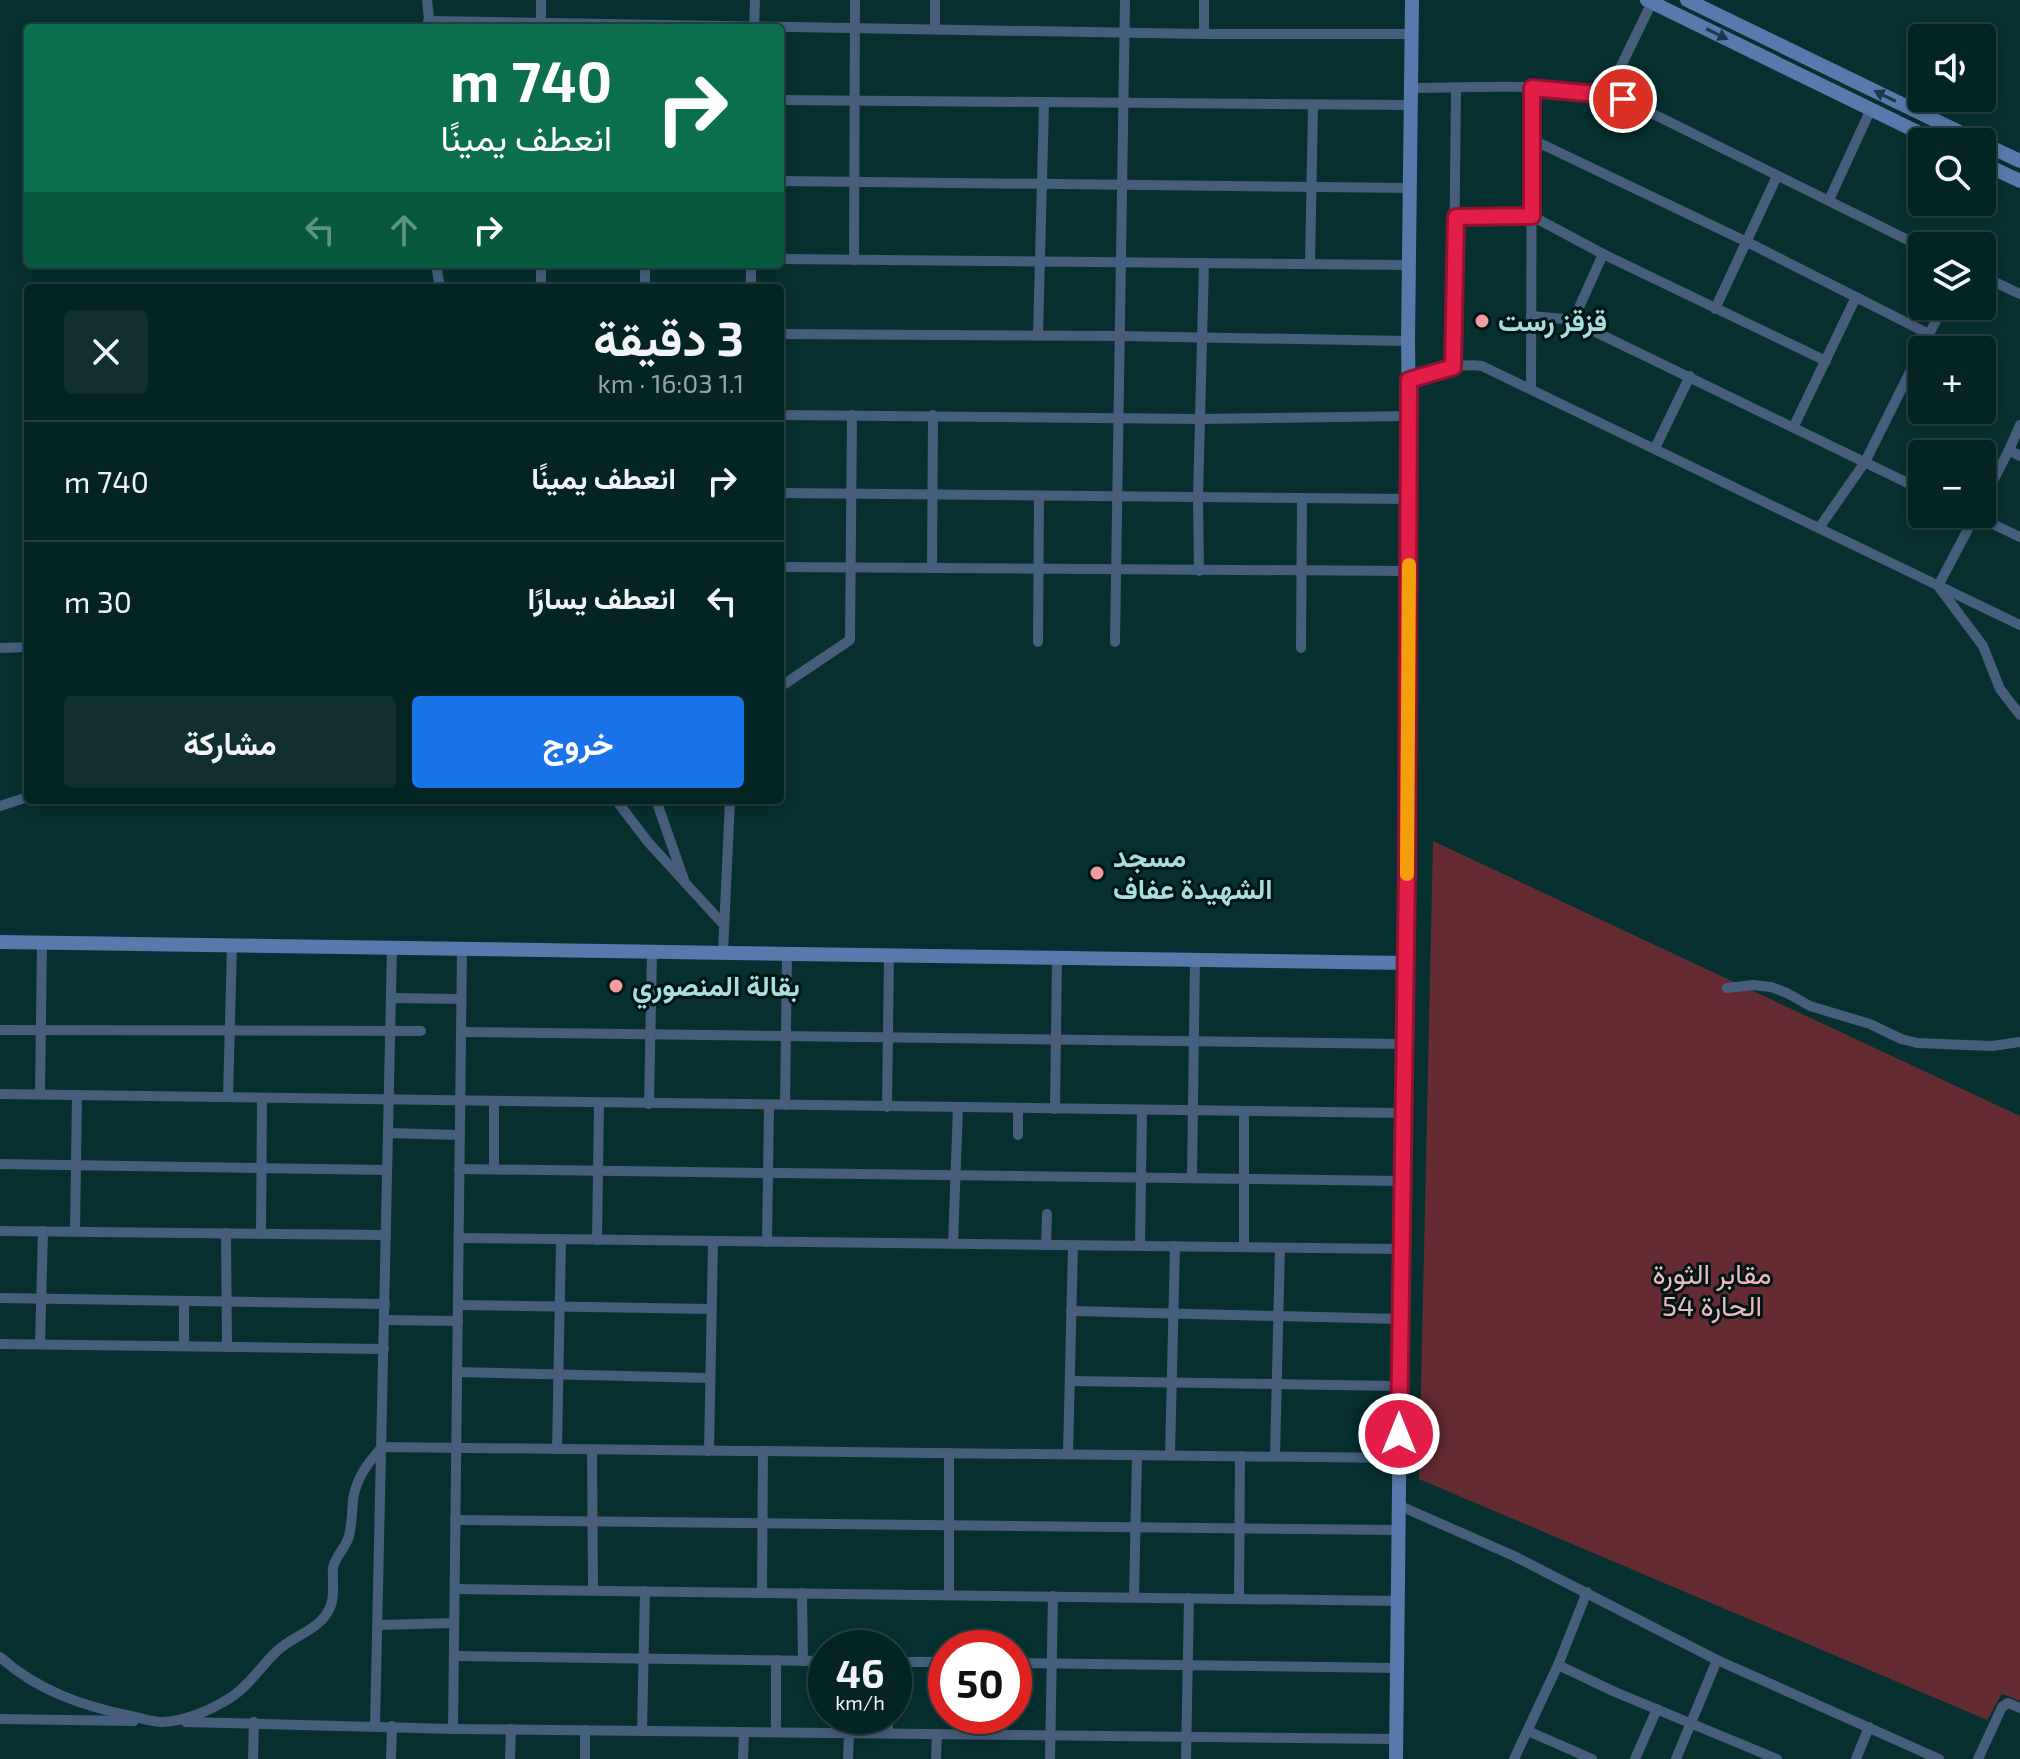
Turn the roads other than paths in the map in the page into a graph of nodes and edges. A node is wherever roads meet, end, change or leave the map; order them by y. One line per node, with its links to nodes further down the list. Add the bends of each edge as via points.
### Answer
1 (427, 0): 11 (street)
2 (541, 0): 12 (street)
3 (755, 0): 13 (street)
4 (855, 0): 15 (street)
5 (935, 0): 16 (street)
6 (1125, 0): 17 (street)
7 (1204, 0): 18 (street)
8 (1412, 0): 19 (main road)
9 (1687, 0): 32 (main road, one-way to 9)
10 (1651, 1): 23 (street); 30 (main road, one-way to 30)
11 (429, 24): 12 (street)
12 (541, 24)
13 (754, 24)
14 (784, 27): 15 (street)
15 (855, 28): 16 (street); 25 (street)
16 (935, 29): 17 (street)
17 (1125, 32): 18 (street); 27 (street)
18 (1204, 34): 19 (street)
19 (1412, 34): 20 (main road)
20 (1411, 88): 21 (street); 28 (main road)
21 (1456, 88): 22 (street); 47 (street)
22 (1532, 88): 23 (street); 33 (street)
23 (1607, 95): 37 (street)
24 (784, 100): 25 (street)
25 (854, 102): 26 (street); 39 (street)
26 (1044, 104): 27 (street); 41 (street)
27 (1124, 105): 29 (street); 42 (street)
28 (1411, 105): 29 (street); 44 (main road)
29 (1313, 106): 43 (street)
30 (1871, 109): 31 (main road); 45 (street)
31 (1910, 128)
32 (1952, 128)
33 (1533, 140): 46 (street); 49 (street)
34 (1996, 149): 35 (main road)
35 (2020, 161)
36 (1996, 170): 40 (main road)
37 (1777, 176): 45 (street); 49 (street)
38 (784, 181): 39 (street)
39 (854, 181): 41 (street); 52 (street)
40 (2020, 181)
41 (1042, 185): 42 (street); 53 (street)
42 (1124, 185): 43 (street); 54 (street)
43 (1311, 187): 44 (street); 56 (street)
44 (1410, 188): 57 (main road)
45 (1829, 200): 48 (street)
46 (1532, 216): 47 (street); 50 (street); 62 (street)
47 (1456, 217): 72 (street)
48 (1908, 240)
49 (1747, 242): 60 (street); 61 (street)
50 (1603, 254): 61 (street); 64 (street)
51 (784, 259): 52 (street)
52 (854, 260): 53 (street)
53 (1041, 261): 54 (street); 67 (street)
54 (1121, 262): 55 (street); 68 (street)
55 (1204, 263): 56 (street); 69 (street)
56 (1310, 264): 57 (street)
57 (1409, 265): 70 (main road)
58 (1996, 283): 59 (street)
59 (2020, 294)
60 (1856, 297): 66 (street); 71 (street)
61 (1715, 309): 71 (street)
62 (1531, 316): 64 (street); 75 (street)
63 (1936, 320): 66 (street)
64 (1573, 321): 73 (street)
65 (784, 334): 67 (street)
66 (1929, 334): 87 (street)
67 (1038, 335): 68 (street)
68 (1120, 336): 69 (street); 80 (street)
69 (1201, 338): 70 (street); 81 (street)
70 (1408, 341): 74 (main road)
71 (1826, 361): 83 (street)
72 (1453, 367): 74 (street); 75 (street, via 1482,366)
73 (1690, 376): 83 (street); 84 (street)
74 (1409, 380): 79 (main road)
75 (1531, 388): 84 (street)
76 (784, 415): 77 (street)
77 (852, 415): 78 (street); 91 (street)
78 (933, 415): 80 (street); 92 (street)
79 (1410, 416): 81 (street); 97 (main road)
80 (1119, 419): 81 (street); 93 (street)
81 (1200, 419): 95 (street)
82 (2020, 425): 85 (street)
83 (1794, 426): 87 (street)
84 (1655, 448): 99 (street)
85 (2009, 450): 86 (street); 88 (street)
86 (2020, 456)
87 (1865, 462): 89 (street); 99 (street)
88 (1996, 475)
89 (1908, 483)
90 (784, 493): 91 (street)
91 (851, 493): 92 (street); 103 (street)
92 (932, 495): 94 (street); 104 (street)
93 (1117, 495): 94 (street); 95 (street); 106 (street)
94 (1039, 496): 105 (street)
95 (1198, 497): 96 (street); 108 (street)
96 (1302, 498): 97 (street); 107 (street)
97 (1410, 499): 109 (main road)
98 (1996, 526): 101 (street)
99 (1819, 528): 110 (street)
100 (1967, 528): 110 (street)
101 (2020, 537)
102 (784, 567): 103 (street)
103 (850, 567): 104 (street); 117 (street, via 850,640)
104 (932, 567): 105 (street)
105 (1039, 568): 106 (street); 112 (street)
106 (1116, 570): 108 (street); 113 (street)
107 (1303, 570): 108 (street); 109 (street); 116 (street)
108 (1199, 571)
109 (1409, 571): 137 (main road)
110 (1938, 586): 111 (street); 118 (street, via 1983,646 2000,689)
111 (2020, 625)
112 (1038, 642)
113 (1115, 642)
114 (24, 647): 115 (street)
115 (0, 648)
116 (1301, 648)
117 (784, 684)
118 (2020, 715)
119 (24, 798): 123 (street)
120 (619, 804): 124 (street)
121 (657, 804): 124 (street)
122 (730, 804): 125 (street)
123 (0, 806)
124 (686, 886): 125 (street)
125 (723, 924): 132 (street)
126 (0, 942): 127 (main road)
127 (42, 943): 128 (main road); 142 (street)
128 (232, 945): 129 (main road); 141 (street)
129 (392, 947): 130 (main road); 139 (street)
130 (462, 948): 131 (main road); 140 (street)
131 (652, 951): 132 (main road); 147 (street)
132 (723, 952): 133 (main road)
133 (787, 953): 134 (main road); 148 (street)
134 (889, 954): 135 (main road); 149 (street)
135 (1057, 957): 136 (main road); 150 (street)
136 (1195, 958): 137 (main road); 151 (street)
137 (1406, 963): 153 (main road)
138 (1727, 988): 152 (street, via 1771,987 1917,1043)
139 (391, 998): 140 (street); 144 (street)
140 (461, 999): 146 (street)
141 (230, 1028): 142 (street); 144 (street); 157 (street)
142 (41, 1029): 143 (street); 155 (street)
143 (0, 1030)
144 (390, 1030): 145 (street); 159 (street)
145 (421, 1031)
146 (461, 1032): 147 (street); 160 (street)
147 (651, 1034): 148 (street); 163 (street)
148 (786, 1036): 149 (street); 165 (street)
149 (888, 1037): 150 (street); 166 (street)
150 (1056, 1039): 151 (street); 169 (street)
151 (1193, 1041): 153 (street); 171 (street)
152 (2020, 1042)
153 (1404, 1044): 173 (main road)
154 (0, 1094): 155 (street)
155 (40, 1094): 156 (street)
156 (77, 1095): 157 (street); 178 (street)
157 (228, 1097): 158 (street)
158 (262, 1098): 159 (street); 179 (street)
159 (389, 1099): 160 (street); 174 (street)
160 (460, 1101): 161 (street); 175 (street)
161 (494, 1102): 162 (street); 181 (street)
162 (599, 1103): 163 (street); 183 (street)
163 (649, 1104): 164 (street)
164 (769, 1105): 165 (street); 184 (street)
165 (785, 1105): 166 (street)
166 (887, 1107): 167 (street)
167 (958, 1107): 168 (street); 185 (street)
168 (1018, 1108): 169 (street); 176 (street)
169 (1055, 1109): 170 (street)
170 (1142, 1110): 171 (street); 186 (street)
171 (1192, 1110): 172 (street); 187 (street)
172 (1244, 1111): 173 (street); 188 (street)
173 (1402, 1113): 189 (main road)
174 (388, 1133): 175 (street); 182 (street)
175 (460, 1135): 180 (street)
176 (1018, 1135)
177 (0, 1164): 178 (street)
178 (75, 1165): 179 (street); 193 (street)
179 (262, 1168): 182 (street); 195 (street)
180 (459, 1169): 181 (street); 197 (street)
181 (494, 1169): 183 (street)
182 (387, 1170): 196 (street)
183 (597, 1170): 184 (street); 199 (street)
184 (766, 1173): 185 (street); 201 (street)
185 (955, 1175): 186 (street); 202 (street)
186 (1142, 1177): 187 (street); 205 (street)
187 (1192, 1178): 188 (street)
188 (1244, 1179): 189 (street); 207 (street)
189 (1402, 1181): 209 (main road)
190 (1047, 1214): 203 (street)
191 (0, 1231): 192 (street)
192 (43, 1231): 193 (street); 211 (street)
193 (75, 1231): 194 (street)
194 (226, 1233): 195 (street); 213 (street)
195 (261, 1233): 196 (street)
196 (386, 1235): 214 (street)
197 (459, 1238): 198 (street); 215 (street)
198 (561, 1240): 199 (street); 216 (street)
199 (597, 1240): 200 (street)
200 (713, 1241): 201 (street); 217 (street)
201 (767, 1242): 202 (street)
202 (953, 1244): 203 (street)
203 (1046, 1245): 204 (street)
204 (1073, 1245): 205 (street); 218 (street)
205 (1140, 1246): 206 (street)
206 (1175, 1246): 207 (street); 219 (street)
207 (1244, 1247): 208 (street)
208 (1280, 1248): 209 (street); 220 (street)
209 (1400, 1249): 221 (main road)
210 (0, 1298): 211 (street)
211 (42, 1299): 212 (street); 225 (street)
212 (184, 1301): 213 (street); 226 (street)
213 (226, 1302): 214 (street); 227 (street)
214 (385, 1304): 222 (street)
215 (458, 1305): 216 (street); 223 (street)
216 (560, 1306): 217 (street); 230 (street)
217 (712, 1309): 231 (street)
218 (1071, 1311): 219 (street); 232 (street)
219 (1173, 1315): 220 (street); 233 (street)
220 (1277, 1316): 221 (street); 234 (street)
221 (1400, 1319): 235 (main road)
222 (384, 1320): 223 (street); 228 (street)
223 (458, 1321): 229 (street)
224 (0, 1344): 225 (street)
225 (40, 1344): 226 (street)
226 (184, 1346): 227 (street)
227 (227, 1347): 228 (street)
228 (384, 1349): 236 (street)
229 (457, 1372): 230 (street); 237 (street)
230 (558, 1375): 231 (street); 238 (street)
231 (710, 1378): 240 (street)
232 (1070, 1381): 233 (street); 243 (street)
233 (1173, 1384): 234 (street); 245 (street)
234 (1276, 1385): 235 (street); 247 (street)
235 (1399, 1386): 248 (main road)
236 (382, 1447): 237 (street); 270 (street); 286 (street, via 359,1478 349,1537 335,1562 331,1605 324,1618 277,1651 231,1698 194,1715)
237 (456, 1448): 238 (street); 250 (street)
238 (557, 1449): 239 (street)
239 (592, 1449): 240 (street); 251 (street)
240 (709, 1451): 241 (street)
241 (763, 1451): 242 (street); 252 (street)
242 (949, 1453): 243 (street); 253 (street)
243 (1068, 1454): 244 (street)
244 (1137, 1455): 245 (street); 254 (street)
245 (1170, 1455): 246 (street)
246 (1240, 1456): 247 (street); 255 (street)
247 (1275, 1456): 248 (street)
248 (1399, 1458): 249 (main road)
249 (1398, 1505): 256 (main road); 261 (street)
250 (455, 1520): 251 (street); 257 (street)
251 (593, 1522): 252 (street); 258 (street)
252 (763, 1524): 253 (street); 260 (street)
253 (949, 1525): 254 (street); 263 (street)
254 (1136, 1527): 255 (street); 265 (street)
255 (1240, 1528): 256 (street); 267 (street)
256 (1398, 1530): 268 (main road)
257 (455, 1589): 258 (street); 269 (street)
258 (593, 1590): 259 (street)
259 (645, 1591): 260 (street); 273 (street)
260 (762, 1592): 262 (street)
261 (1587, 1592): 275 (street); 281 (street)
262 (802, 1593): 263 (street); 276 (street)
263 (949, 1595): 264 (street)
264 (1053, 1596): 265 (street); 279 (street)
265 (1134, 1597): 266 (street)
266 (1189, 1598): 267 (street); 280 (street)
267 (1239, 1598): 268 (street)
268 (1398, 1601): 282 (main road)
269 (454, 1623): 270 (street); 271 (street)
270 (378, 1625): 289 (street)
271 (454, 1656): 273 (street); 292 (street)
272 (0, 1657): 286 (street, via 42,1688 64,1697)
273 (644, 1659): 274 (street); 295 (street)
274 (776, 1660): 276 (street); 298 (street)
275 (1717, 1660): 288 (street); 291 (street)
276 (803, 1661): 277 (street)
277 (808, 1661)
278 (1032, 1663): 279 (street)
279 (1053, 1664): 280 (street); 302 (street)
280 (1188, 1665): 282 (street); 303 (street)
281 (1558, 1665): 284 (street); 296 (street)
282 (1397, 1668): 304 (main road)
283 (2020, 1708): 322 (street, via 2008,1703 2002,1707)
284 (1657, 1709): 288 (street); 317 (street)
285 (0, 1719): 286 (street)
286 (161, 1722): 287 (street)
287 (254, 1722): 289 (street); 305 (street)
288 (1691, 1724): 318 (street); 319 (street)
289 (375, 1726): 290 (street)
290 (392, 1726): 292 (street); 306 (street)
291 (1869, 1727): 320 (street); 321 (street)
292 (453, 1729): 293 (street)
293 (511, 1729): 294 (street); 307 (street)
294 (585, 1730): 295 (street); 308 (street)
295 (642, 1731): 297 (street)
296 (1528, 1731): 315 (street); 316 (street)
297 (744, 1732): 298 (street); 309 (street)
298 (776, 1732): 299 (street)
299 (808, 1732)
300 (849, 1734): 310 (street)
301 (937, 1734): 302 (street); 311 (street)
302 (1051, 1735): 303 (street); 312 (street)
303 (1187, 1736): 304 (street); 313 (street)
304 (1396, 1739): 314 (main road)
305 (253, 1759)
306 (391, 1759)
307 (510, 1759)
308 (585, 1759)
309 (743, 1759)
310 (848, 1759)
311 (936, 1759)
312 (1050, 1759)
313 (1186, 1759)
314 (1396, 1759)
315 (1514, 1759)
316 (1592, 1759)
317 (1635, 1759)
318 (1676, 1759)
319 (1777, 1759)
320 (1856, 1759)
321 (1939, 1759)
322 (1978, 1759)

